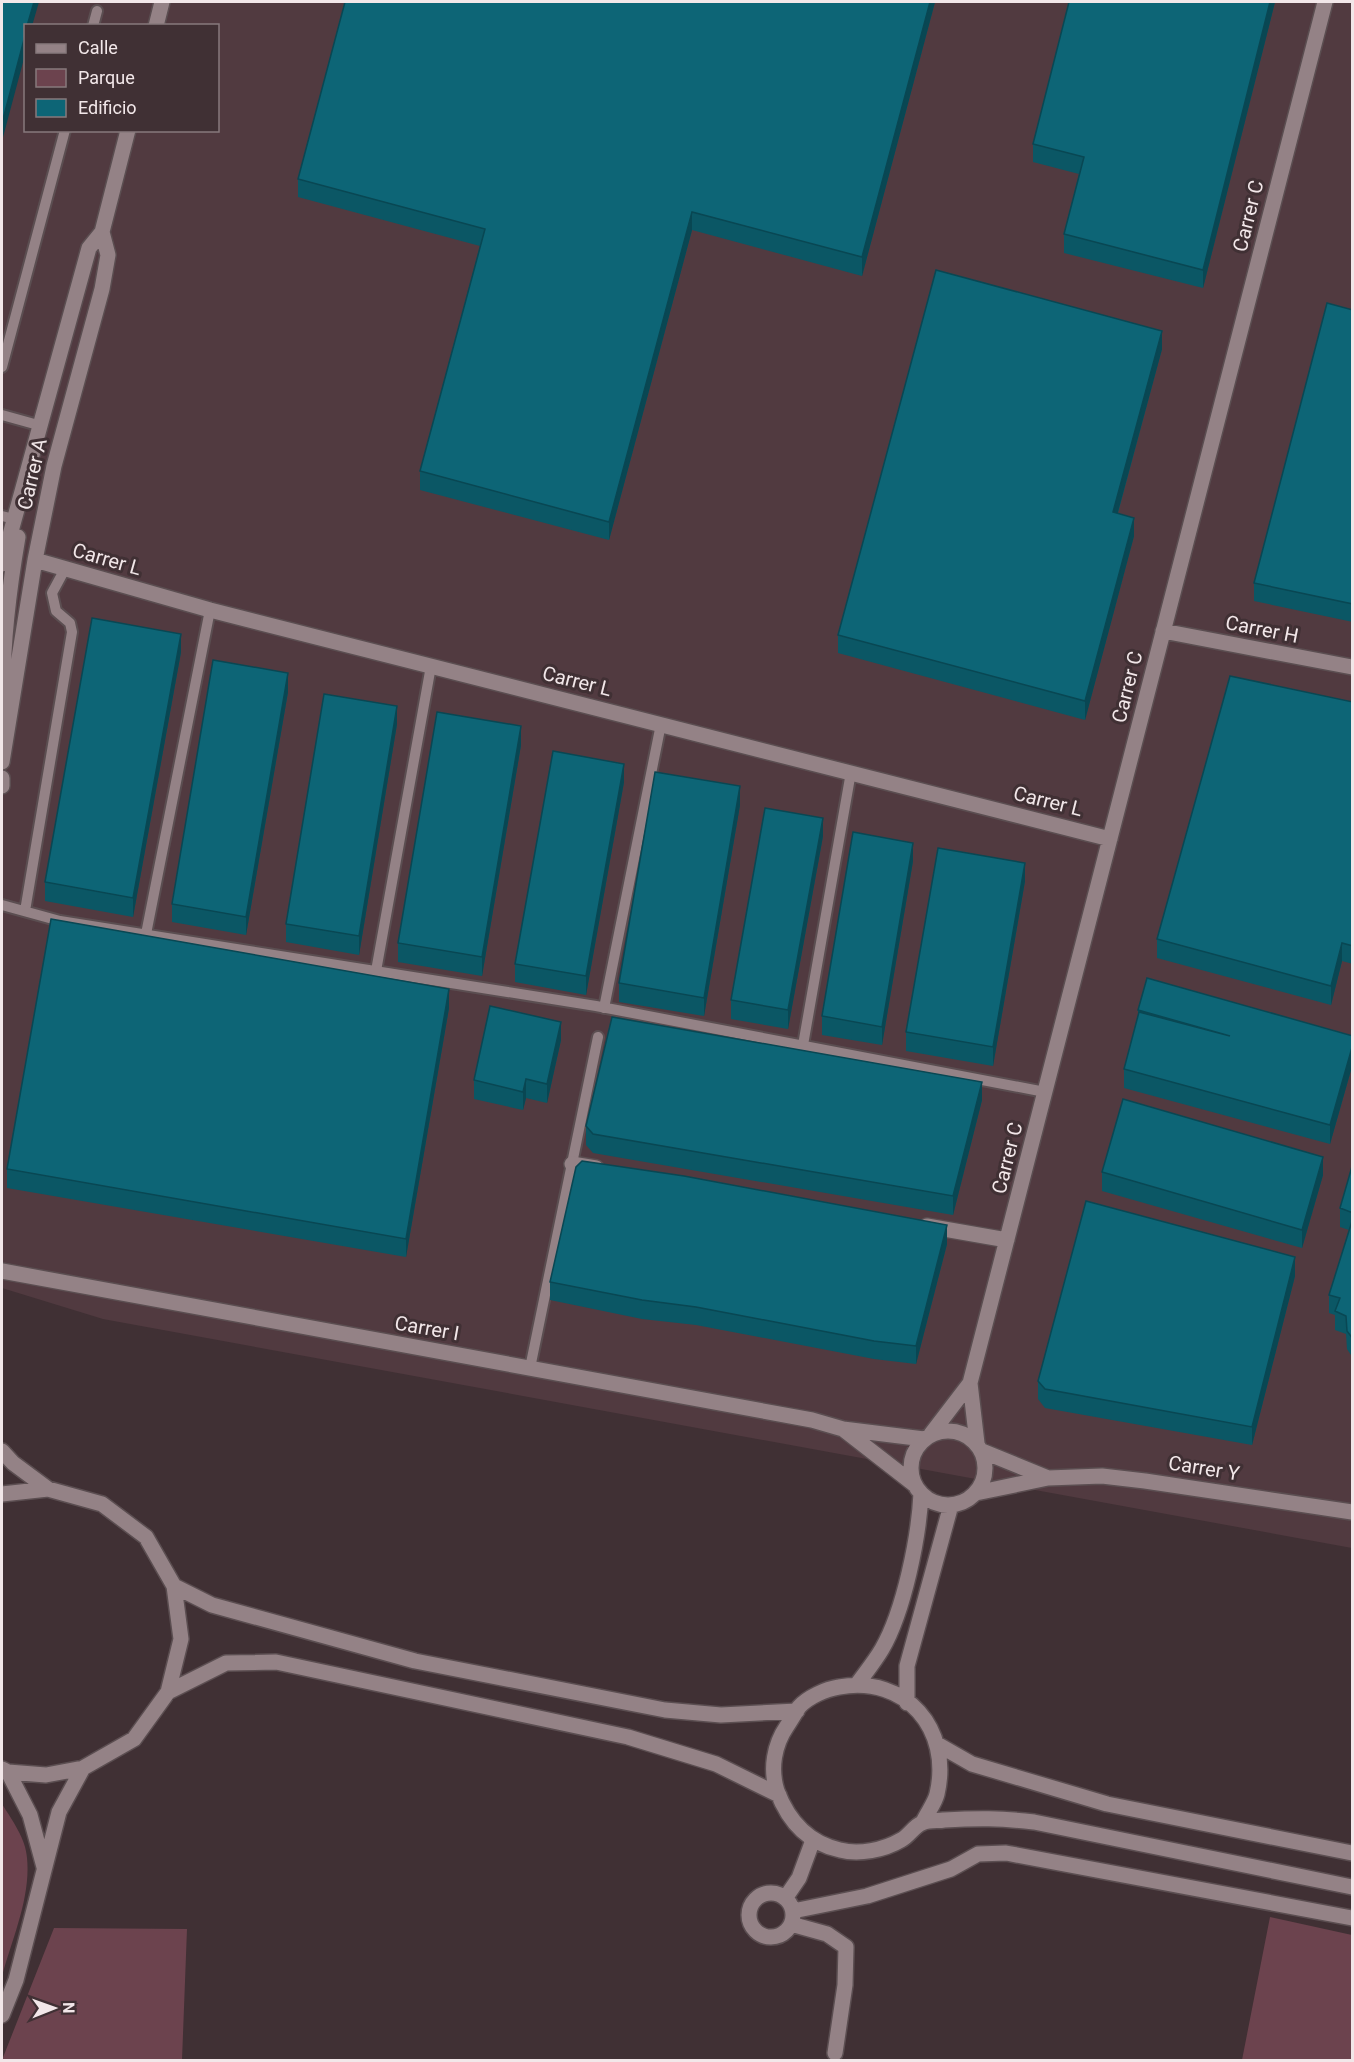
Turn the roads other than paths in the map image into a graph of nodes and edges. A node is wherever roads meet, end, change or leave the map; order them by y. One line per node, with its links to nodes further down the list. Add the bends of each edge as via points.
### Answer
1 (162, 2): 5 (street)
2 (1325, 2): 17 (street, Carrer C)
3 (97, 10): 4 (lane)
4 (94, 24)
5 (156, 24)
6 (64, 132): 9 (lane)
7 (127, 132): 8 (street, Carrer A)
8 (102, 232): 11 (street, Carrer A, via 89,248); 13 (street, Carrer A, via 108,255 102,289 54,466)
9 (2, 367)
10 (2, 415): 11 (lane)
11 (38, 425): 12 (street, Carrer A)
12 (8, 518): 14 (street, Carrer A, via 8,544); 21 (street, Carrer A, via 20,526 6,633 2,694)
13 (35, 560): 15 (street, Carrer L); 21 (street, Carrer A)
14 (2, 564)
15 (65, 569): 16 (street, Carrer L); 28 (lane, via 52,593 56,610 70,623 72,632)
16 (210, 610): 18 (street, Carrer L); 29 (lane)
17 (1163, 631): 19 (street, Carrer H); 26 (street, Carrer C)
18 (431, 666): 20 (street, Carrer L); 30 (lane)
19 (1353, 667)
20 (661, 724): 23 (street, Carrer L); 31 (lane)
21 (6, 729): 22 (street, Carrer A)
22 (2, 762)
23 (851, 772): 26 (street, Carrer L); 33 (lane)
24 (2, 778): 25 (street)
25 (2, 786)
26 (1110, 839): 34 (street, Carrer C)
27 (2, 904): 28 (lane)
28 (25, 911): 29 (lane, via 60,921)
29 (146, 934): 30 (lane)
30 (376, 971): 31 (lane)
31 (604, 1008): 33 (lane)
32 (598, 1037): 35 (lane)
33 (803, 1046): 34 (lane)
34 (1045, 1092): 38 (street, Carrer C)
35 (572, 1164): 36 (street); 40 (lane)
36 (607, 1170)
37 (913, 1224): 38 (street)
38 (1007, 1240): 41 (street, Carrer C)
39 (2, 1271): 40 (street, Carrer I)
40 (530, 1368): 42 (street, Carrer I)
41 (970, 1383): 43 (street, Carrer C); 44 (street, Carrer C)
42 (843, 1429): 43 (street, Carrer I); 48 (street, Carrer I)
43 (927, 1436): 44 (street, via 952,1430 965,1434); 48 (street, via 914,1451 910,1464)
44 (980, 1447): 46 (street, Carrer Y); 49 (street, via 986,1464 983,1482)
45 (2, 1451): 47 (street)
46 (1048, 1478): 49 (street, Carrer Y); 52 (street, Carrer Y, via 1102,1476)
47 (48, 1489): 50 (street); 53 (street, via 102,1504 146,1538)
48 (918, 1489): 51 (street, via 938,1504); 54 (street, via 914,1548 895,1617 883,1648)
49 (976, 1493): 51 (street)
50 (2, 1494)
51 (951, 1505): 56 (street, via 907,1666)
52 (1353, 1512)
53 (174, 1586): 55 (street, via 181,1639); 57 (street, via 212,1605 427,1663 665,1710 721,1715)
54 (858, 1683): 56 (street, via 893,1691); 57 (street, via 828,1689)
55 (168, 1692): 59 (street, via 134,1739); 61 (street, via 226,1663 276,1662 628,1737 716,1764)
56 (907, 1702): 58 (street, via 924,1716)
57 (797, 1711): 61 (street, via 779,1738 773,1767)
58 (937, 1744): 62 (street, via 942,1762 937,1796); 64 (street, via 972,1764 1107,1804)
59 (83, 1768): 60 (street, via 46,1775); 65 (street, via 59,1812)
60 (5, 1771): 65 (street, via 30,1815)
61 (779, 1795): 63 (street, via 794,1823)
62 (922, 1822): 63 (street, via 901,1840 872,1851 840,1851); 66 (street, via 983,1816 1034,1822)
63 (813, 1840): 67 (street)
64 (1353, 1853)
65 (44, 1867): 69 (street, via 16,1980)
66 (1353, 1887)
67 (790, 1911): 68 (street, via 878,1893 951,1869 978,1854 1006,1853); 70 (street, via 846,1947)
68 (1353, 1918)
69 (2, 2015)
70 (835, 2053)

